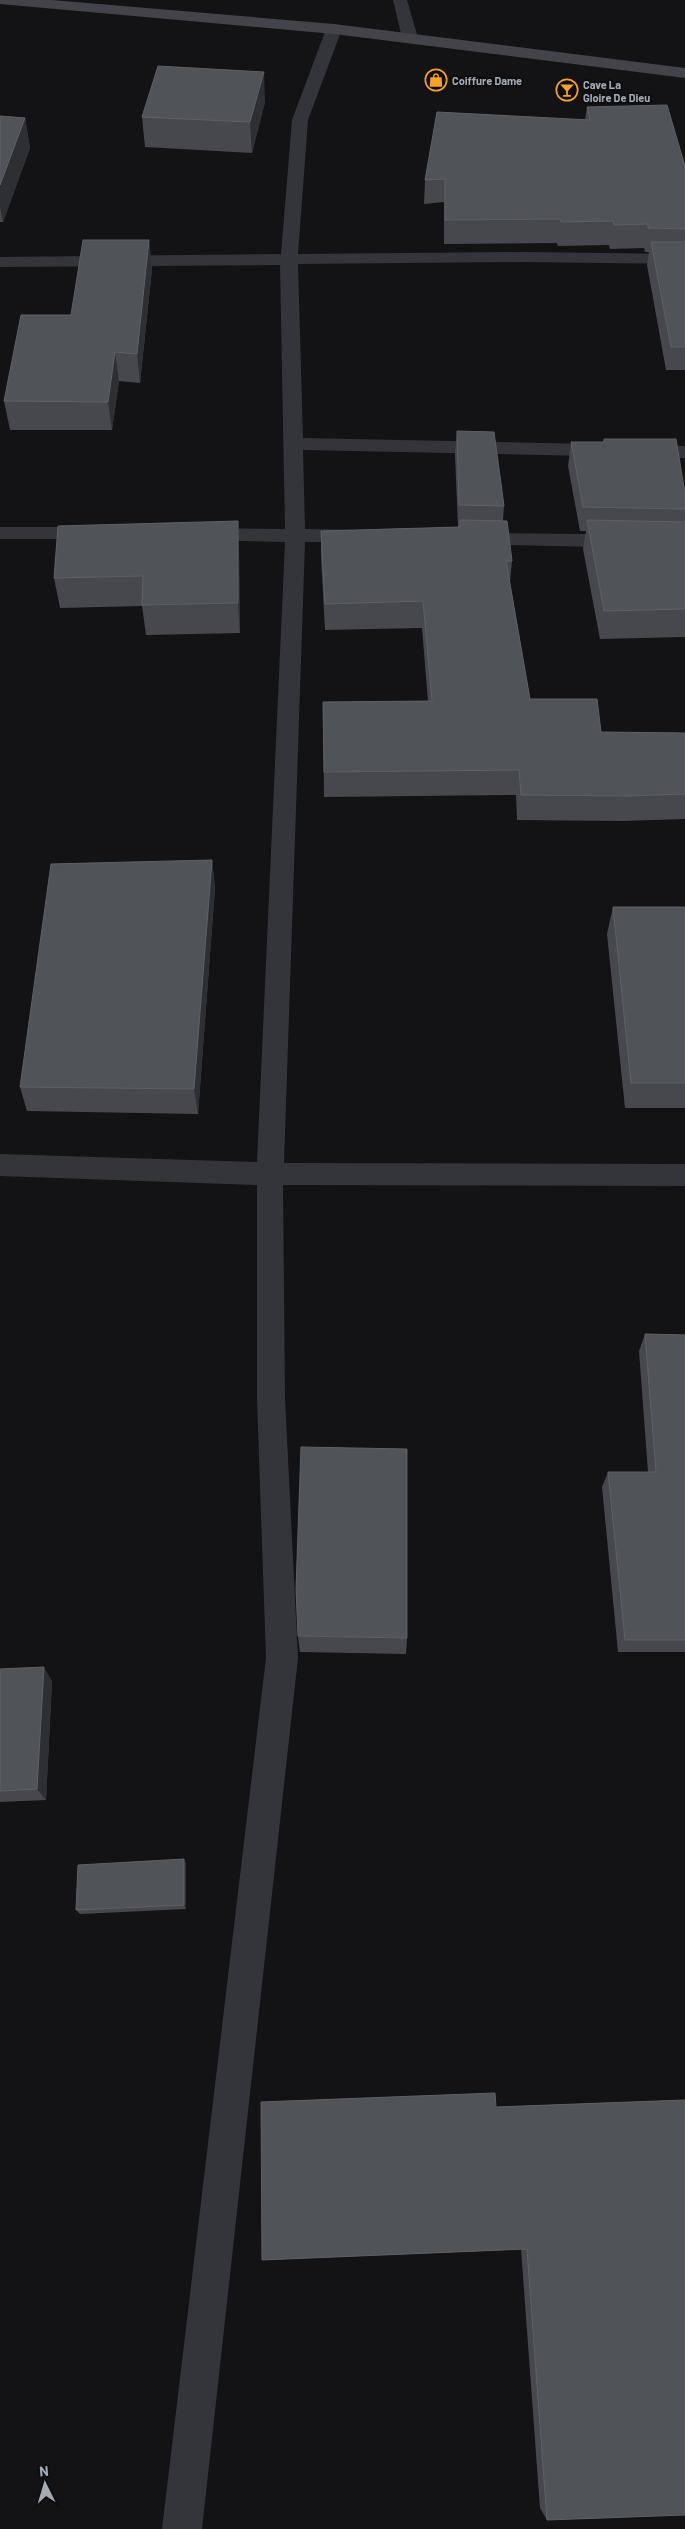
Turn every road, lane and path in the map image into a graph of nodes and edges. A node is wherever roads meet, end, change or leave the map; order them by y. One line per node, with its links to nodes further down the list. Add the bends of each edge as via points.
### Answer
1 (8, 0): 3 (street)
2 (400, 0): 4 (street)
3 (334, 29): 4 (street); 6 (street, via 300,120)
4 (410, 38): 5 (street)
5 (685, 73)
6 (289, 259): 7 (street, via 523,256); 8 (street); 9 (street)
7 (685, 259)
8 (0, 262)
9 (294, 444): 10 (street); 14 (street)
10 (685, 452)
11 (0, 533): 12 (street)
12 (111, 534)
13 (179, 534): 14 (street)
14 (295, 534): 15 (street); 19 (street)
15 (374, 536)
16 (452, 538): 17 (street)
17 (685, 542)
18 (0, 1165): 19 (street)
19 (270, 1174): 20 (street); 21 (street, via 271,1399 282,1658)
20 (685, 1174)
21 (182, 2529)

